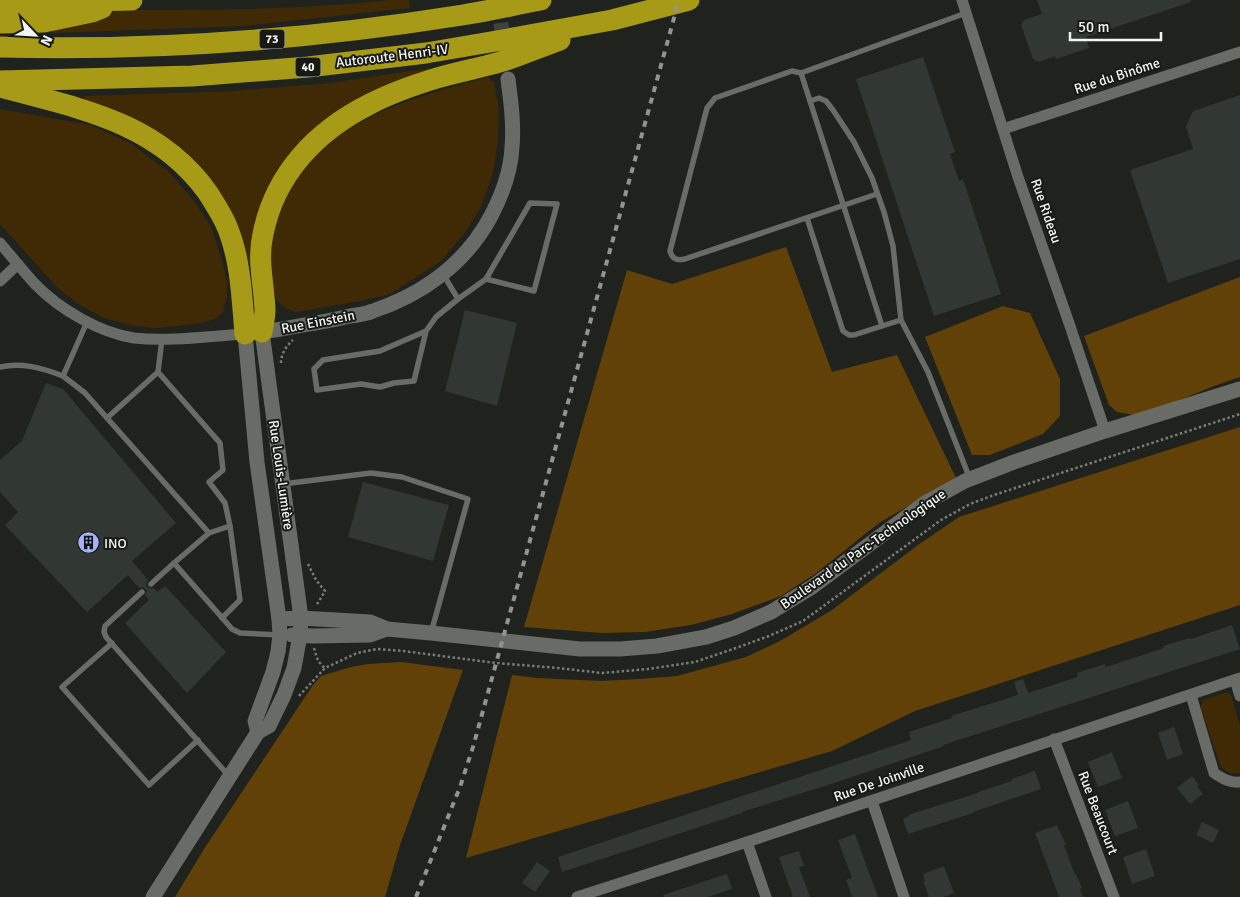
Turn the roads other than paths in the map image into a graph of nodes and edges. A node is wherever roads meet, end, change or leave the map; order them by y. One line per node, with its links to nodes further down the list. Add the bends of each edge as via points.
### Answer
1 (121, 0): 9 (highway, via 92,12 44,22)
2 (132, 0): 6 (highway)
3 (542, 0): 10 (highway, 73, via 447,18 252,41 145,47)
4 (689, 0): 8 (highway, Autoroute Henri-IV / 40)
5 (962, 0): 7 (street, Rue Rideau)
6 (0, 3)
7 (966, 13): 12 (lane); 17 (street, Rue Rideau)
8 (612, 20): 14 (highway, Autoroute Henri-IV / 40, via 426,53 308,67 192,76); 31 (highway, via 501,62 398,92 370,104 334,126 310,146 289,172 272,203 262,234 260,261 265,311)
9 (0, 23)
10 (0, 47)
11 (1240, 52): 17 (street, Rue du Binôme)
12 (801, 73): 16 (lane); 20 (lane, via 792,71 711,102 671,255 674,259 685,259)
13 (508, 79): 23 (street, Rue Einstein, via 512,148 505,186 485,228 467,252)
14 (0, 81)
15 (0, 87): 31 (highway, via 104,116 136,130 175,157 197,178 217,206 228,229)
16 (810, 100): 18 (lane, via 819,98 826,101 833,110 854,142); 19 (lane)
17 (1003, 129): 38 (street, Rue Rideau)
18 (878, 194): 19 (lane); 27 (lane, via 893,246)
19 (844, 206): 20 (lane); 29 (lane)
20 (807, 218): 29 (lane, via 842,331 854,335)
21 (0, 243): 22 (street, Rue Einstein)
22 (18, 264): 25 (street); 28 (street, Rue Einstein, via 36,285)
23 (443, 274): 26 (lane); 31 (street, Rue Einstein, via 404,298 372,312)
24 (486, 279): 24 (lane, via 534,291 558,204 530,203); 26 (lane)
25 (0, 281)
26 (458, 299): 30 (lane, via 436,317)
27 (901, 320): 29 (lane); 39 (lane, via 928,372)
28 (87, 322): 32 (street, Rue Einstein, via 119,335); 35 (lane)
29 (882, 326)
30 (426, 331): 30 (lane, via 414,381 380,387 361,384 317,390 314,369 323,360 380,351)
31 (254, 333): 32 (street, Rue Einstein); 40 (street, Rue Louis-Lumière); 47 (street, Rue Louis-Lumière, via 257,462)
32 (162, 339): 34 (lane)
33 (0, 367): 35 (lane, via 29,365)
34 (158, 372): 37 (lane); 41 (lane, via 220,443 223,470 209,482 225,503)
35 (63, 376): 37 (lane, via 85,393)
36 (1240, 388): 38 (street, Boulevard du Parc-Technologique)
37 (107, 418): 42 (lane)
38 (1105, 432): 39 (street, Boulevard du Parc-Technologique)
39 (970, 479): 50 (street, Boulevard du Parc-Technologique, via 925,503 812,587 771,612 706,637 657,646 580,649)
40 (282, 484): 48 (street, Rue Louis-Lumière); 50 (lane, via 371,473 402,477 468,500)
41 (230, 526): 42 (lane); 46 (lane, via 240,600)
42 (209, 534): 43 (lane)
43 (174, 562): 44 (lane); 46 (lane)
44 (151, 584)
45 (142, 592): 53 (lane, via 106,626 104,632)
46 (222, 618): 51 (lane, via 240,633)
47 (279, 618): 48 (street, Boulevard du Parc-Technologique); 51 (street)
48 (300, 618): 49 (street, Boulevard du Parc-Technologique, via 370,622); 52 (street)
49 (387, 629): 50 (street, Boulevard du Parc-Technologique); 52 (street, Boulevard du Parc-Technologique, via 370,635)
50 (431, 633)
51 (280, 635): 52 (street, Boulevard du Parc-Technologique); 57 (street, via 274,672 255,722)
52 (300, 636): 57 (street, via 294,668 284,695 269,726)
53 (112, 643): 58 (lane); 58 (lane, via 62,687 149,784)
54 (1238, 679): 55 (street, Rue De Joinville); 56 (street, Rue De Joinville)
55 (1191, 695): 59 (street, Rue De Joinville); 61 (street, via 1214,773 1230,782)
56 (1240, 696)
57 (258, 732): 60 (street)
58 (198, 740): 60 (lane)
59 (1054, 740): 62 (street, Rue De Joinville); 68 (street, Rue Beaucourt)
60 (230, 777): 64 (street)
61 (1240, 782)
62 (872, 801): 63 (street, Rue De Joinville); 67 (street)
63 (747, 842): 65 (street, Rue De Joinville); 66 (street)
64 (153, 897)
65 (577, 897)
66 (766, 897)
67 (904, 897)
68 (1114, 897)

